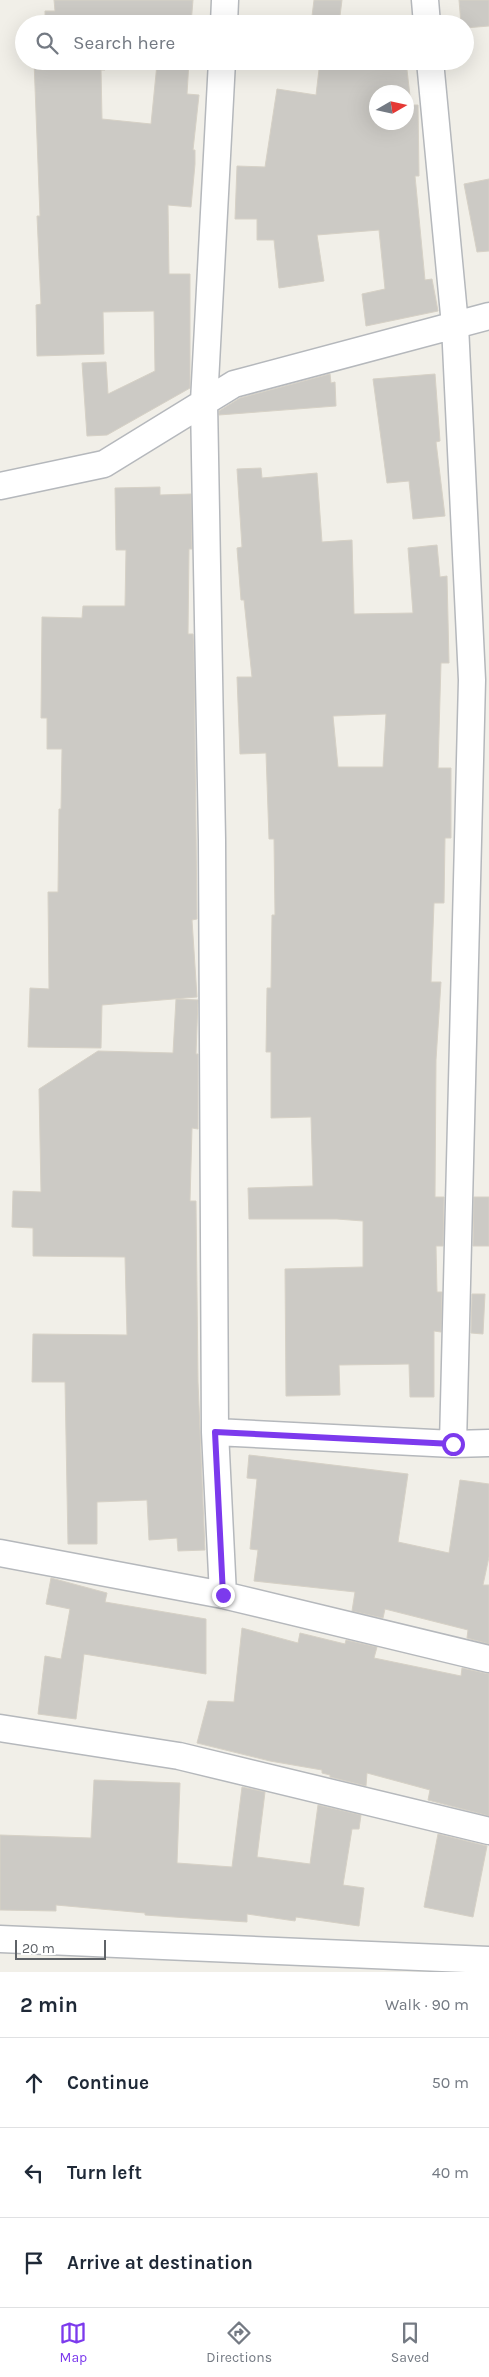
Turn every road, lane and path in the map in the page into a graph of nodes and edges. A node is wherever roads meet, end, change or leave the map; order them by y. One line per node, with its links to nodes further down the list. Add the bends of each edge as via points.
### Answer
1 (225, 0): 3 (street)
2 (425, 0): 4 (street)
3 (224, 15)
4 (426, 15)
5 (222, 70): 9 (street)
6 (431, 70): 8 (street)
7 (489, 316): 8 (street)
8 (455, 325): 9 (street, via 234,384); 13 (street, via 472,680)
9 (204, 402): 10 (street, via 104,464); 11 (street, via 212,840)
10 (0, 486)
11 (215, 1432): 13 (street); 15 (street)
12 (489, 1443): 13 (street)
13 (453, 1444)
14 (0, 1553): 15 (street)
15 (223, 1595): 16 (street)
16 (489, 1659)
17 (0, 1728): 18 (street, via 179,1756)
18 (489, 1831)
19 (0, 1939): 20 (street)
20 (489, 1960)

